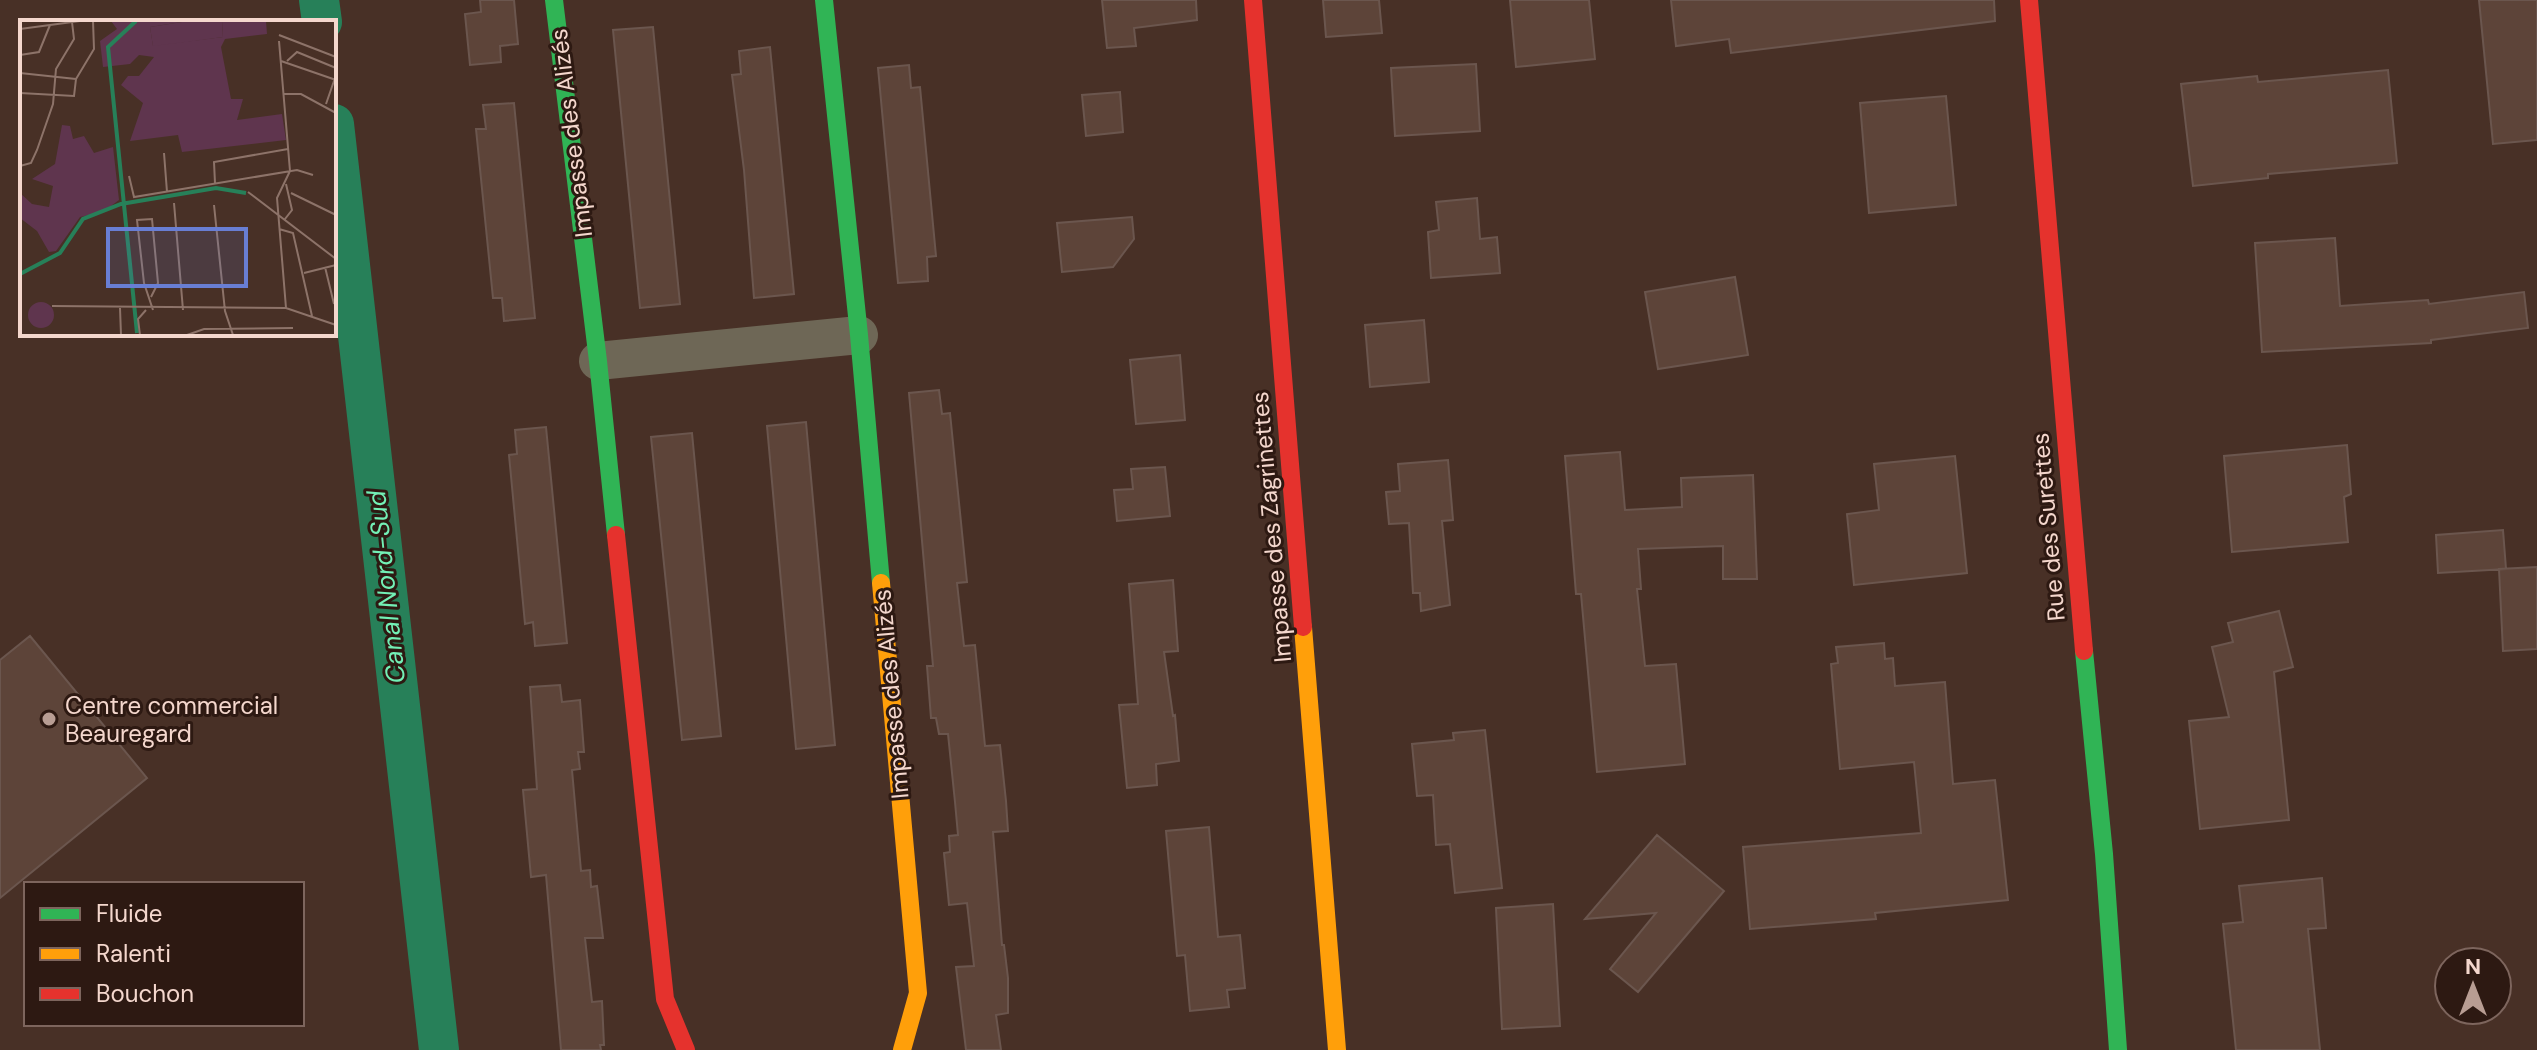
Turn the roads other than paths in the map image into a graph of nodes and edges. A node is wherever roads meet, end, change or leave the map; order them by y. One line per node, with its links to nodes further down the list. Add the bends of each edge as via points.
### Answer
1 (554, 0): 6 (street, Impasse des Alizés)
2 (824, 0): 5 (street, Impasse des Alizés)
3 (1253, 0): 9 (street, Impasse des Zagrinettes)
4 (2029, 0): 10 (street, Rue des Surettes)
5 (859, 335): 6 (street); 8 (street, Impasse des Alizés, via 918,993)
6 (598, 361): 7 (street, Impasse des Alizés, via 665,999)
7 (686, 1050)
8 (902, 1050)
9 (1337, 1050)
10 (2118, 1050)

